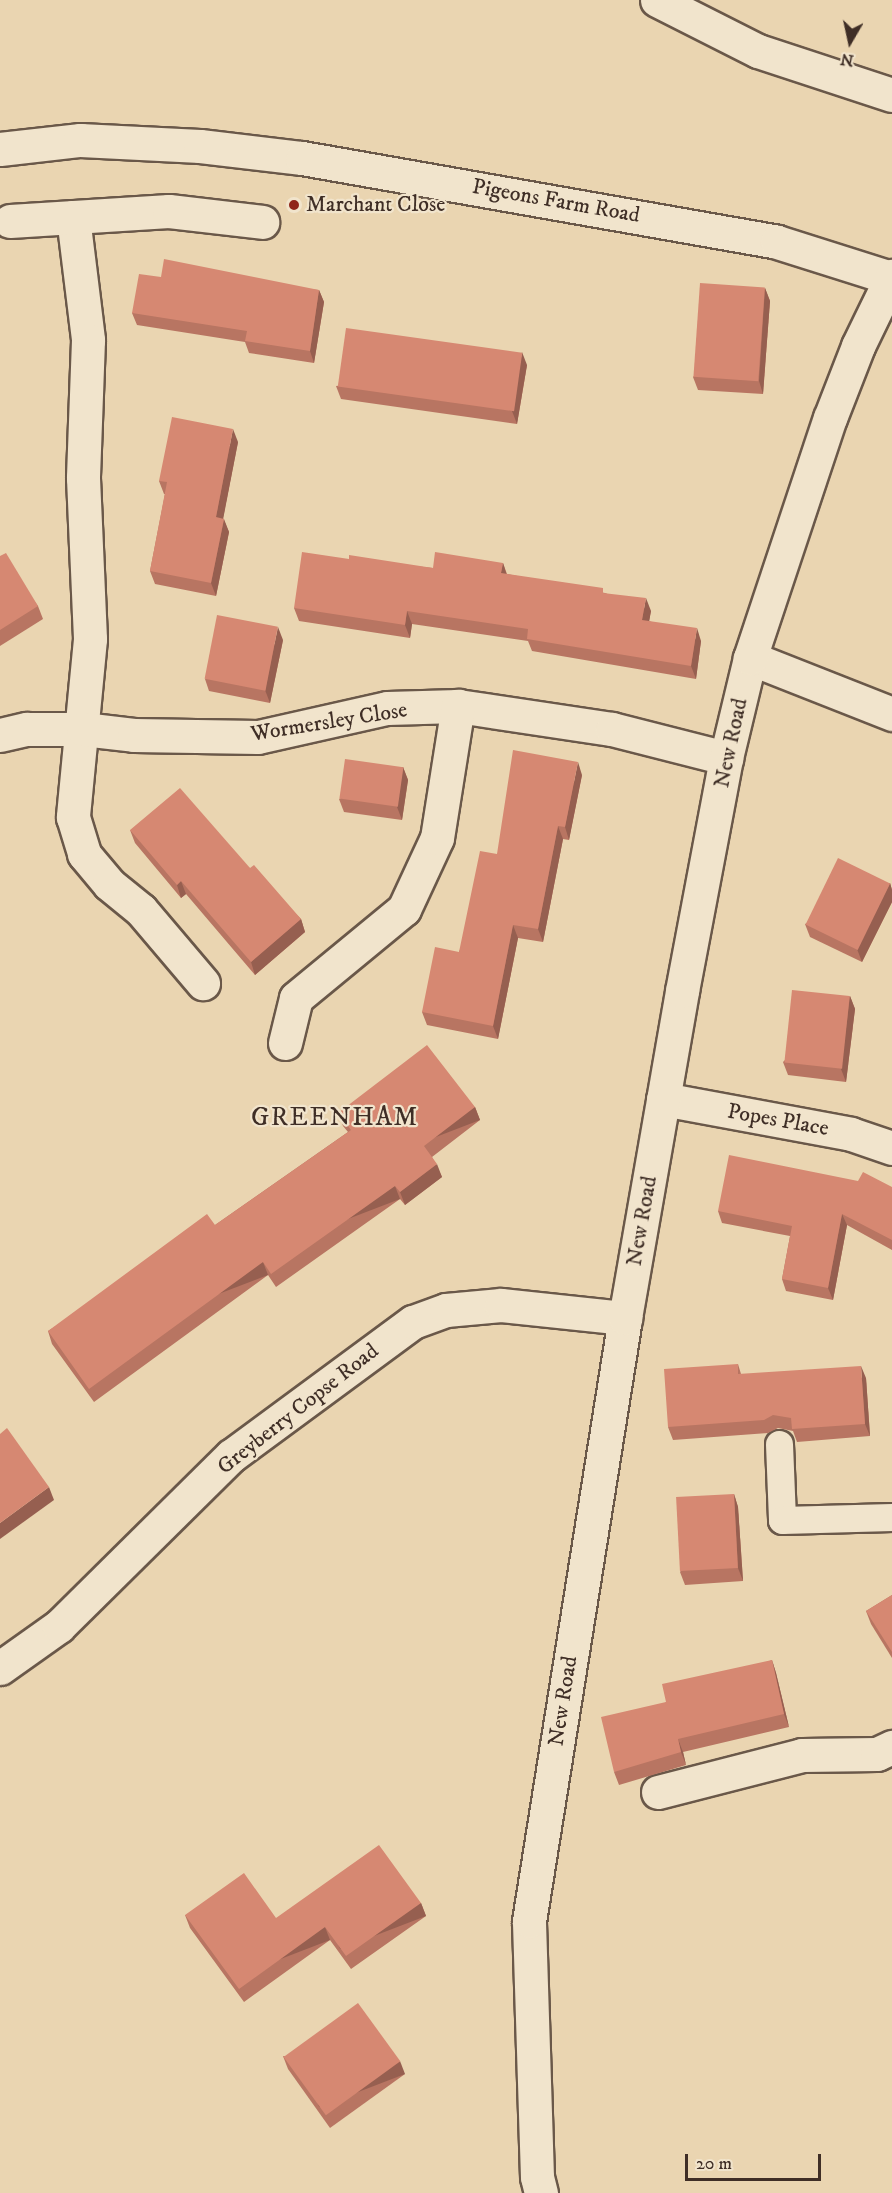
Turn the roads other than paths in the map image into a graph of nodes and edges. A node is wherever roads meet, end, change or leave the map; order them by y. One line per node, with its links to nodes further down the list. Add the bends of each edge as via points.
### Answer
1 (657, 0): 2 (street, via 758,51)
2 (892, 95)
3 (0, 149): 7 (street, Pigeons Farm Road, via 80,140 201,146 302,158 777,242)
4 (73, 217): 5 (street, via 169,212); 6 (street); 11 (street, via 88,339 83,478 90,639)
5 (262, 222)
6 (5, 223)
7 (892, 277): 8 (street, New Road, via 858,346 830,418)
8 (750, 658): 10 (street); 13 (street, New Road)
9 (458, 706): 11 (street, Wormersley Close, via 387,708 258,737 134,735); 13 (street, Wormersley Close, via 612,729); 15 (street, via 437,838 404,909 296,998)
10 (892, 714)
11 (83, 729): 12 (street, Wormersley Close, via 27,729); 14 (street, via 73,818 84,854 110,884 141,910)
12 (0, 735)
13 (726, 758): 16 (street, New Road)
14 (203, 983)
15 (285, 1043)
16 (663, 1099): 17 (street, Popes Place, via 851,1134); 18 (street, New Road)
17 (892, 1148)
18 (625, 1318): 21 (street, Greyberry Copse Road, via 501,1305 446,1310 412,1322 231,1456 59,1626); 24 (street, New Road, via 529,1921 537,2177)
19 (779, 1444): 20 (lane, via 782,1520)
20 (892, 1517)
21 (0, 1668)
22 (892, 1747): 23 (street, via 877,1754 802,1755)
23 (658, 1792)
24 (541, 2193)

